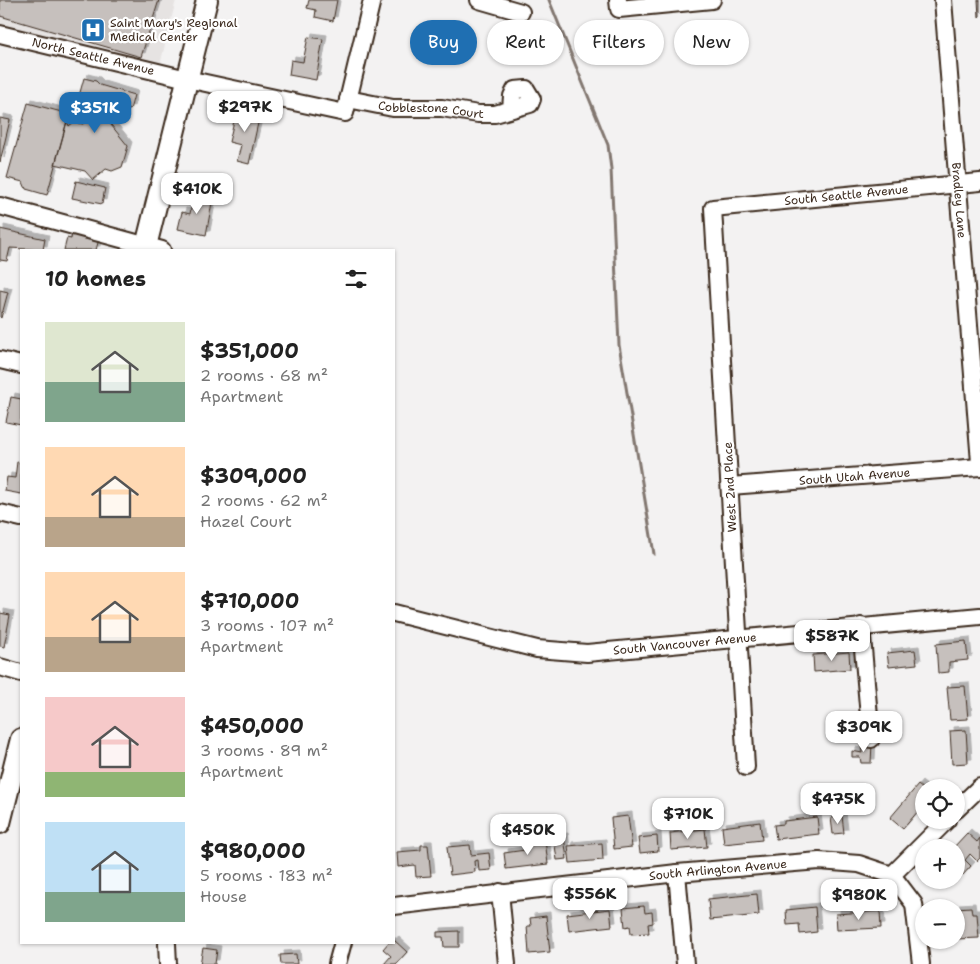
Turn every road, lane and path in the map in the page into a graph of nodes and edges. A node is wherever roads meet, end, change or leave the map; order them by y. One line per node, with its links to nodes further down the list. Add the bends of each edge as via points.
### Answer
1 (207, 0): 9 (main road)
2 (372, 0): 10 (street)
3 (479, 0): 7 (street)
4 (712, 0): 6 (street)
5 (942, 0): 13 (street, Bradley Lane)
6 (618, 5)
7 (520, 12)
8 (0, 34): 9 (street, North Seattle Avenue)
9 (187, 79): 10 (street); 16 (main road)
10 (347, 106): 11 (street, Cobblestone Court, via 442,108 478,114 495,114)
11 (511, 108)
12 (980, 182): 13 (street, South Seattle Avenue)
13 (958, 184): 15 (street, South Seattle Avenue); 17 (street, Bradley Lane)
14 (0, 206): 16 (street)
15 (713, 208): 22 (street, West 2nd Place)
16 (151, 249)
17 (974, 324): 20 (street, Bradley Lane)
18 (0, 360): 19 (street)
19 (20, 365)
20 (980, 462)
21 (980, 467): 22 (street, South Utah Avenue)
22 (730, 486): 28 (street, West 2nd Place)
23 (0, 513): 24 (street)
24 (20, 518)
25 (395, 613): 28 (street, South Vancouver Avenue, via 546,650 587,653)
26 (980, 616): 27 (street, South Vancouver Avenue)
27 (861, 626): 28 (street, South Vancouver Avenue); 31 (street)
28 (739, 637): 33 (street, West 2nd Place)
29 (0, 667): 30 (street)
30 (20, 673)
31 (871, 739)
32 (20, 743): 36 (main road)
33 (746, 767)
34 (980, 787): 35 (street)
35 (965, 801)
36 (0, 823)
37 (938, 829): 39 (street)
38 (677, 873): 39 (street, South Arlington Avenue, via 819,862 859,864); 40 (street, South Arlington Avenue); 47 (street)
39 (892, 875): 48 (street, via 914,904)
40 (500, 892): 41 (street, South Arlington Avenue); 46 (street)
41 (395, 906)
42 (167, 944): 44 (street)
43 (342, 944): 45 (street)
44 (168, 964)
45 (337, 964)
46 (507, 964)
47 (685, 964)
48 (921, 964)

